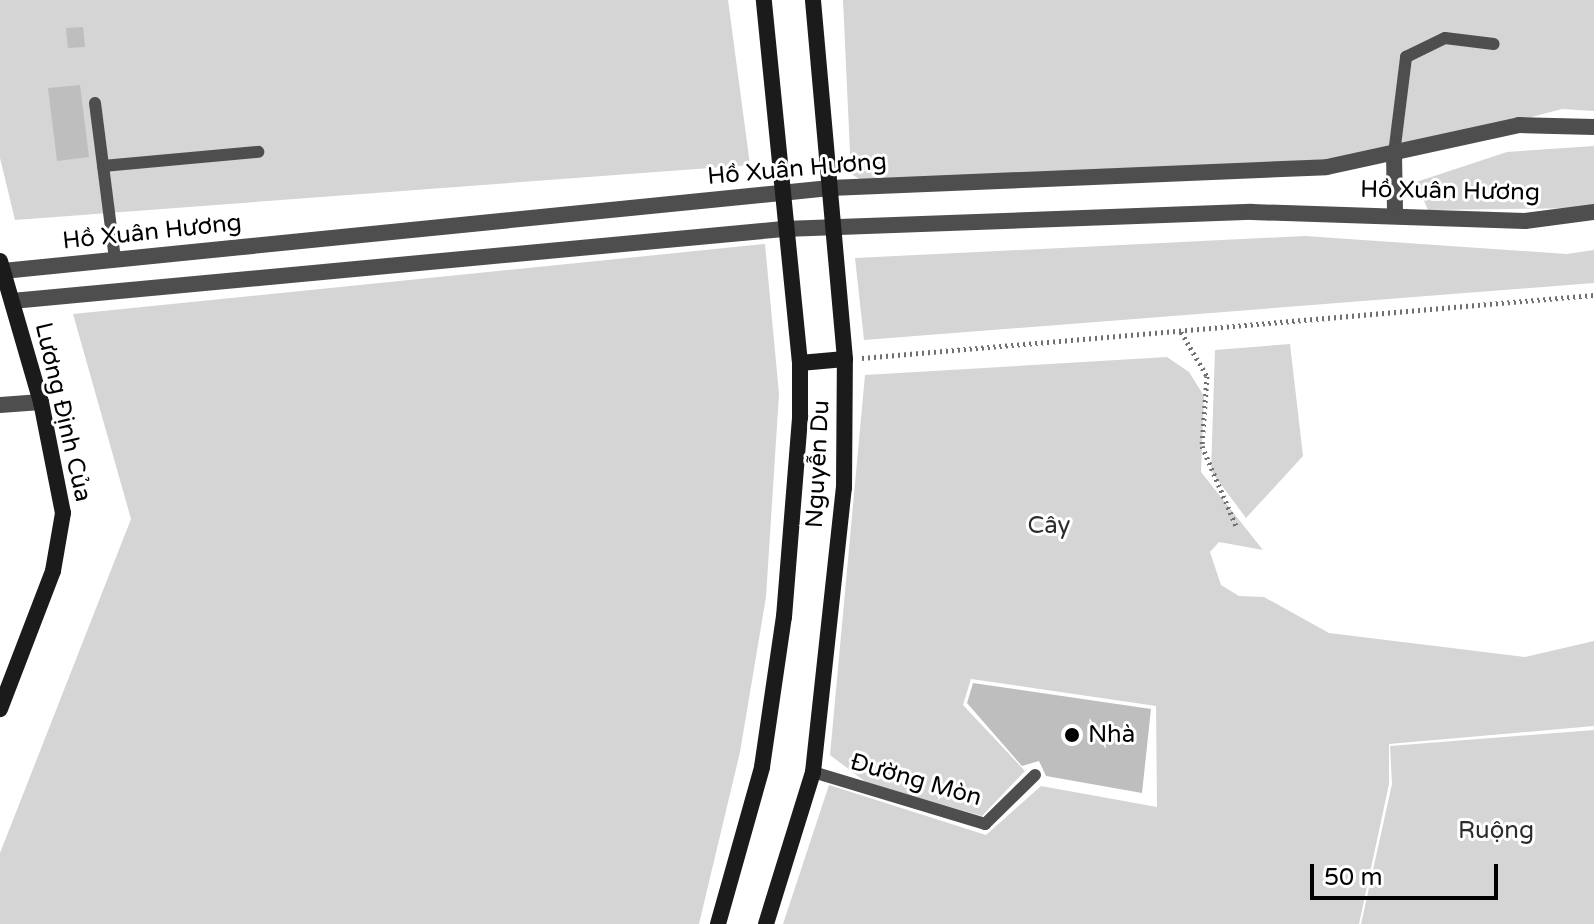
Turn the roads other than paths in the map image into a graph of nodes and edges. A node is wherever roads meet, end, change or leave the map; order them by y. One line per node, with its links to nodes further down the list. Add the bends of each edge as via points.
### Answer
1 (764, 0): 10 (street, Nguyễn Du)
2 (813, 0): 9 (street, Nguyễn Du)
3 (1494, 44): 7 (lane, via 1445,38 1406,57)
4 (95, 103): 8 (lane)
5 (1594, 127): 7 (street, Hồ Xuân Hương, via 1519,125)
6 (258, 152): 8 (lane)
7 (1394, 154): 9 (street, Hồ Xuân Hương, via 1327,167); 12 (street)
8 (103, 166): 15 (lane)
9 (830, 188): 10 (street, Hồ Xuân Hương); 13 (street, Nguyễn Du)
10 (784, 193): 14 (street, Nguyễn Du); 15 (street, Hồ Xuân Hương)
11 (1594, 212): 12 (street, Hồ Xuân Hương, via 1525,221)
12 (1395, 214): 13 (street, Hồ Xuân Hương, via 1252,212)
13 (832, 227): 14 (street, Hồ Xuân Hương); 18 (street, Nguyễn Du)
14 (784, 229): 17 (street, Hồ Xuân Hương); 19 (street, Nguyễn Du)
15 (115, 259): 16 (street, Hồ Xuân Hương)
16 (1, 266): 17 (street, Lương Định Của)
17 (12, 301): 20 (street, Lương Định Của)
18 (845, 359): 19 (street); 23 (street, Nguyễn Du, via 844,488)
19 (800, 363): 25 (street, Nguyễn Du, via 784,617 762,767)
20 (41, 402): 21 (street); 22 (street, Lương Định Của, via 63,513 53,571)
21 (0, 405)
22 (0, 709)
23 (813, 772): 24 (lane, Đường Mòn, via 985,824); 26 (street, Nguyễn Du)
24 (1035, 775)
25 (718, 924)
26 (766, 924)

